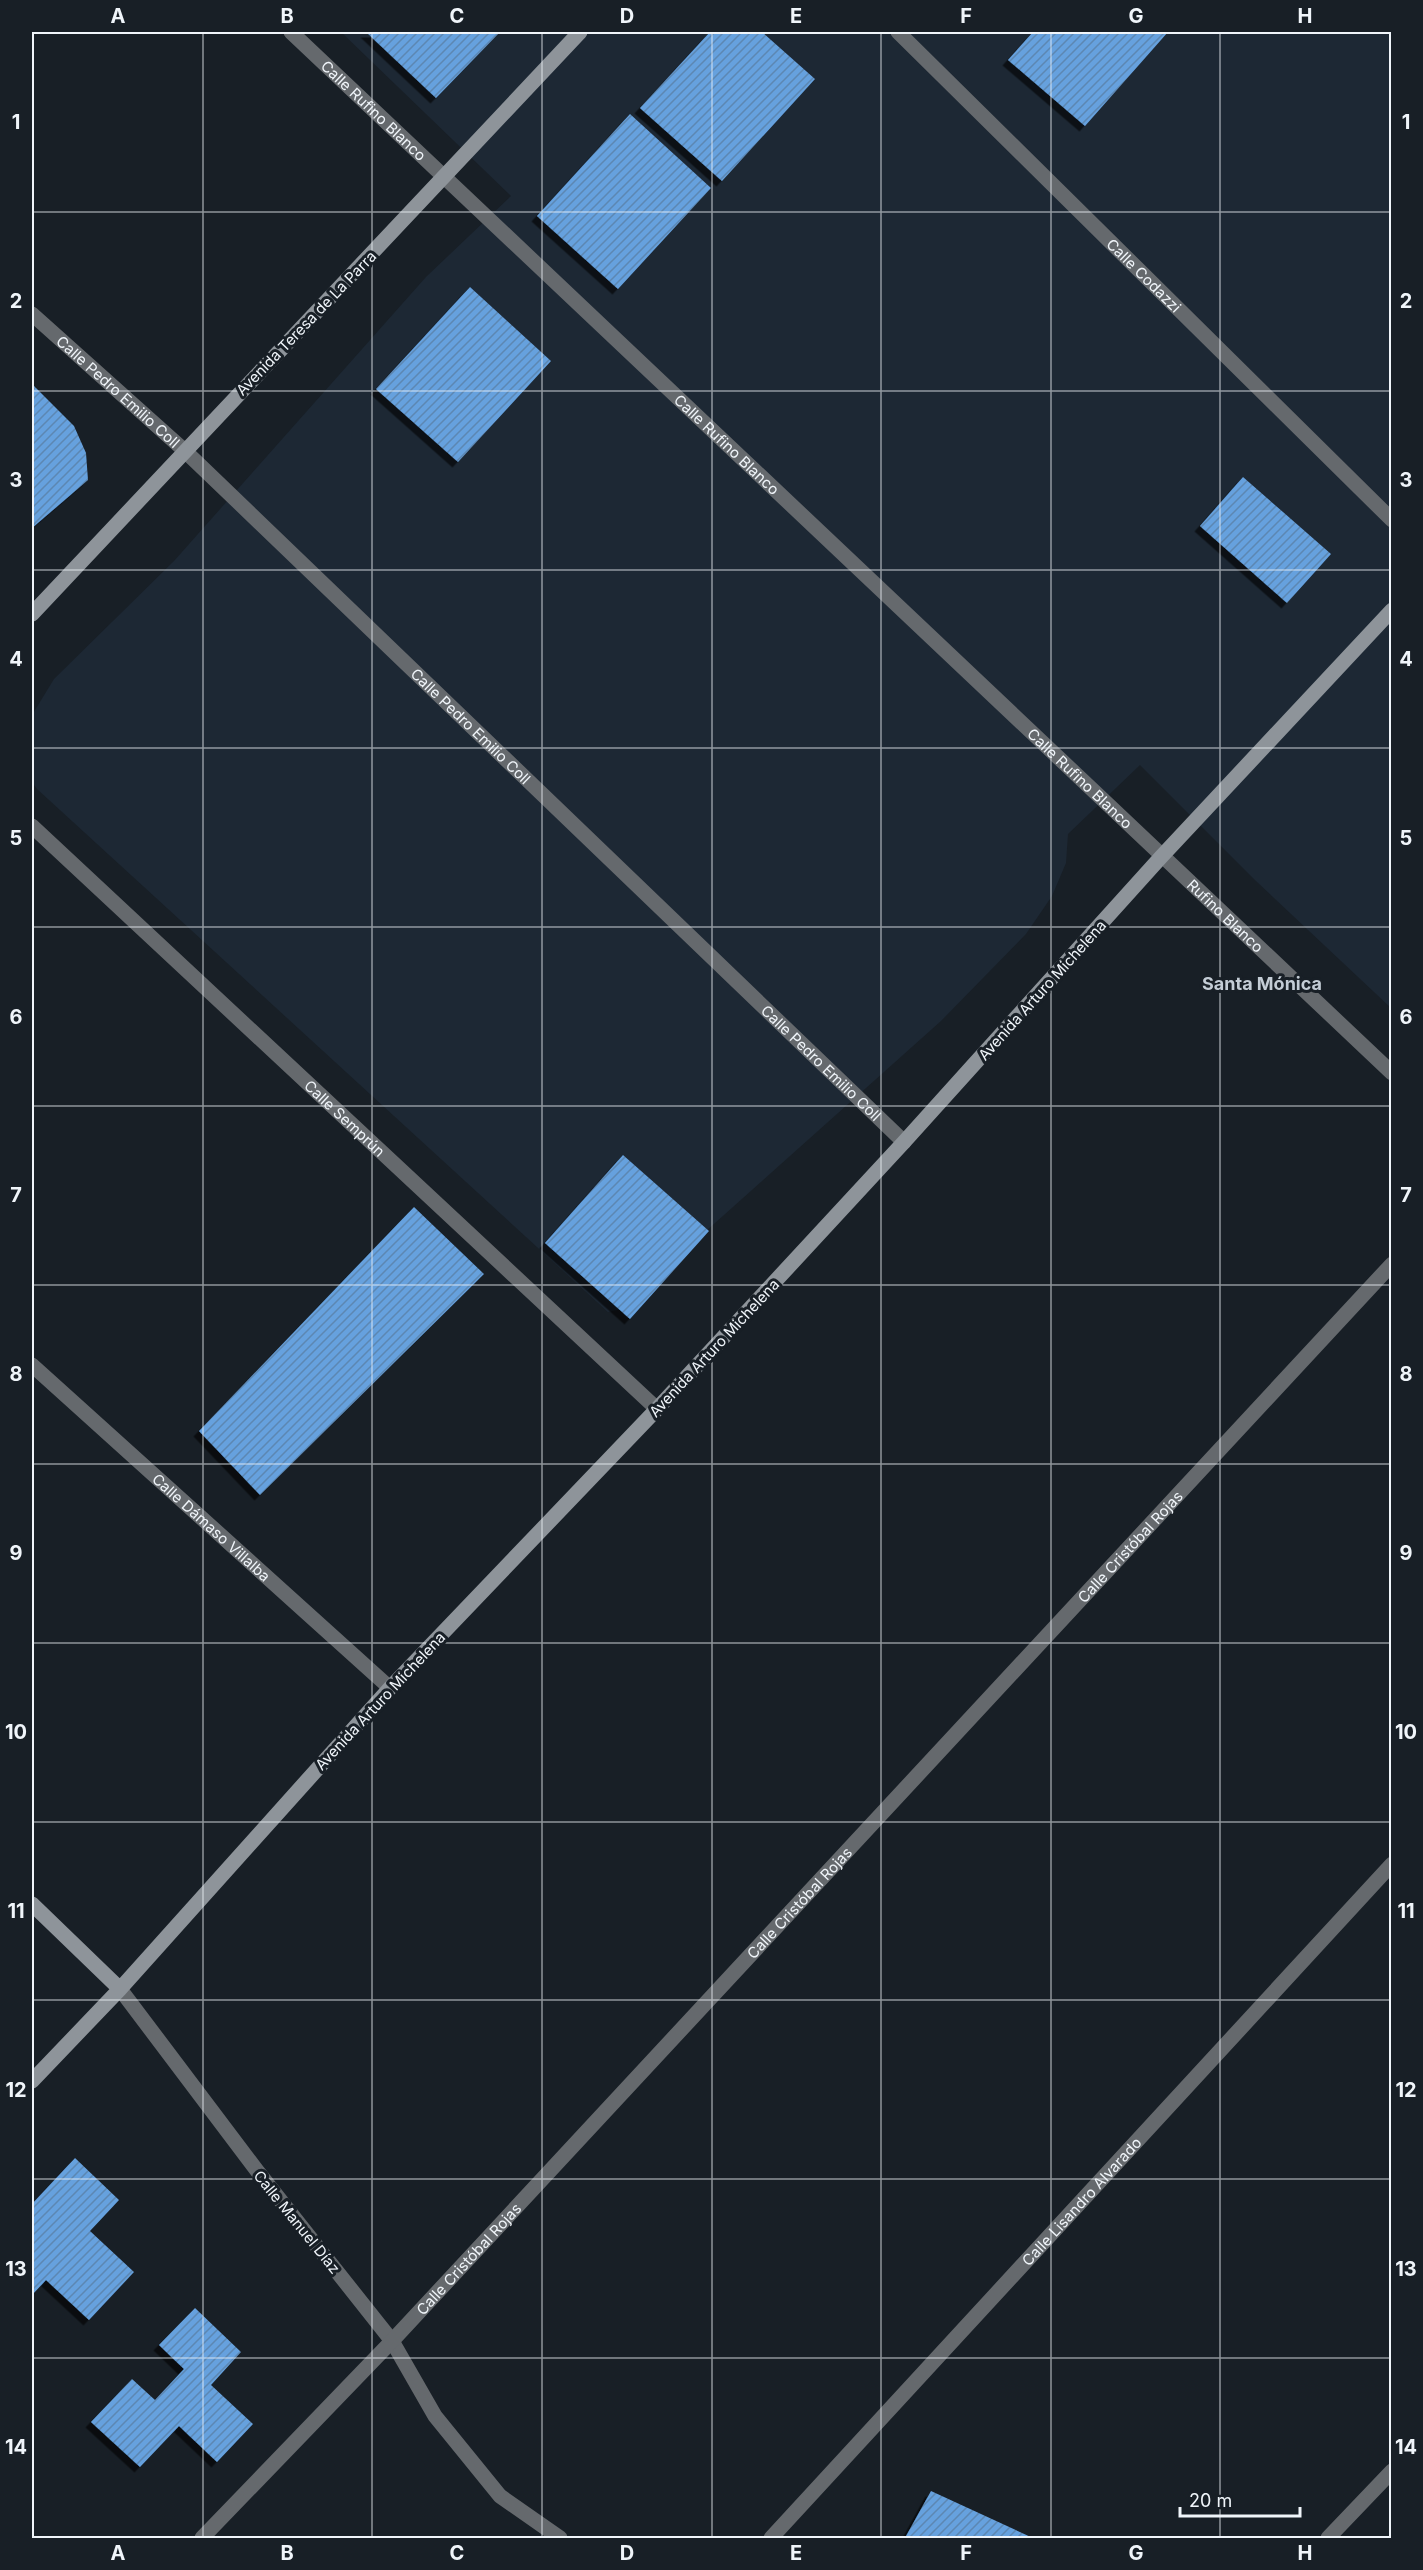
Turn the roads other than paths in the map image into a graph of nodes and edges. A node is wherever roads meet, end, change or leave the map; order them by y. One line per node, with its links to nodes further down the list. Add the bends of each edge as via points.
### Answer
1 (291, 32): 4 (street, Calle Rufino Blanco)
2 (580, 32): 4 (street, Avenida Teresa de La Parra)
3 (897, 32): 7 (street, Calle Codazzi)
4 (445, 177): 6 (street, Avenida Teresa de La Parra); 11 (street, Calle Rufino Blanco)
5 (32, 314): 6 (street, Calle Pedro Emilio Coll)
6 (185, 451): 9 (street, Avenida Teresa de La Parra); 13 (street, Calle Pedro Emilio Coll)
7 (1392, 520)
8 (1392, 610): 11 (street, Avenida Arturo Michelena)
9 (32, 614)
10 (32, 826): 16 (street, Calle Semprún)
11 (1161, 857): 12 (street, Rufino Blanco); 13 (street, Avenida Arturo Michelena)
12 (1392, 1073)
13 (904, 1143): 16 (street, Avenida Arturo Michelena)
14 (1392, 1264): 22 (street, Calle Cristóbal Rojas)
15 (32, 1365): 17 (street, Calle Dámaso Villalba)
16 (657, 1409): 17 (street, Avenida Arturo Michelena)
17 (390, 1688): 20 (street, Avenida Arturo Michelena)
18 (1392, 1864): 26 (street, Calle Lisandro Alvarado)
19 (32, 1904): 20 (street, Calle Manuel Díaz)
20 (120, 1989): 21 (street, Avenida Arturo Michelena); 22 (street, Calle Manuel Díaz)
21 (32, 2081)
22 (392, 2341): 24 (street, Calle Cristóbal Rojas); 25 (street, Calle Manuel Díaz, via 435,2416 500,2496)
23 (1392, 2471): 27 (street)
24 (202, 2538)
25 (560, 2538)
26 (771, 2538)
27 (1328, 2538)

